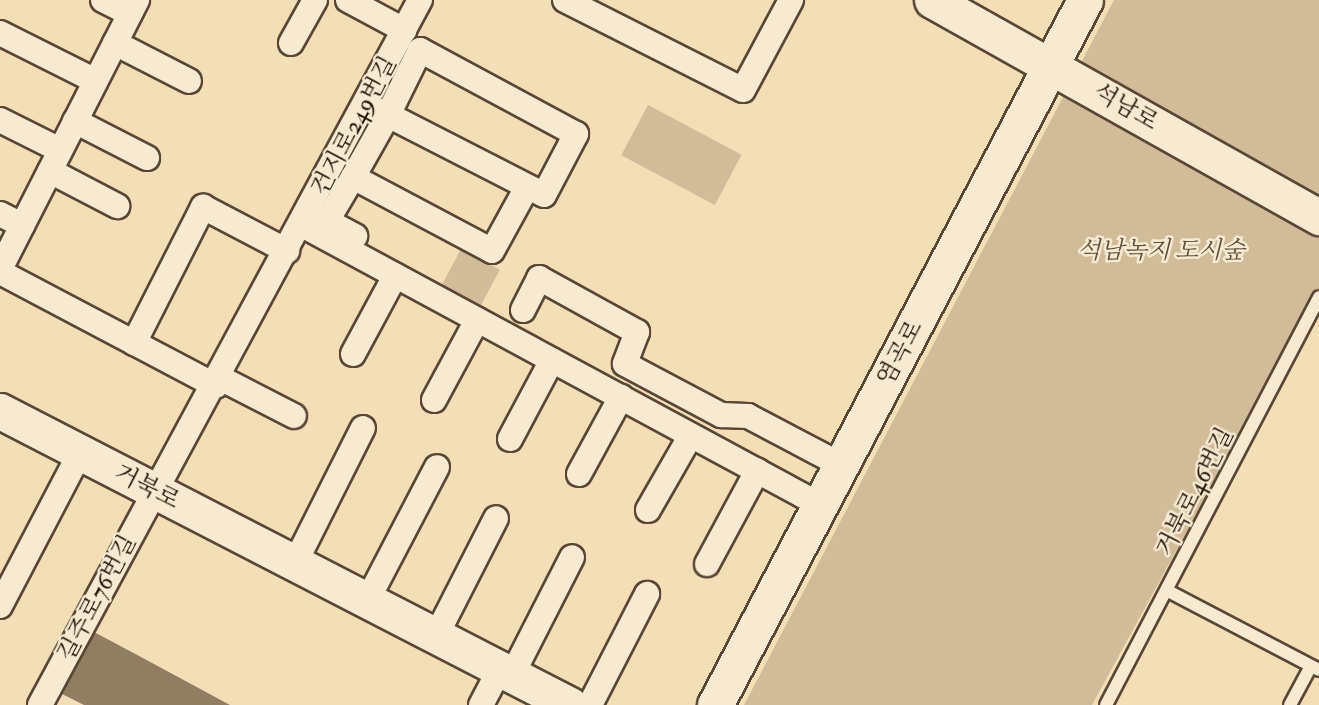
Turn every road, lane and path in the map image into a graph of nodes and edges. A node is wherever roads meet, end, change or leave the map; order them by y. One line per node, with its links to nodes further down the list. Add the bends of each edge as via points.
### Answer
1 (103, 0): 9 (street)
2 (315, 0): 13 (street)
3 (348, 0): 10 (street)
4 (420, 0): 10 (street, 건지로249번길)
5 (565, 0): 6 (street, via 743,89)
6 (791, 0)
7 (932, 0): 14 (street, 석남로)
8 (1085, 0): 14 (street, 염곡로)
9 (133, 7): 12 (street)
10 (404, 30): 17 (street, 건지로249번길)
11 (0, 33): 15 (street)
12 (115, 43): 15 (street); 16 (street)
13 (291, 43)
14 (1052, 64): 27 (street, 석남로); 48 (street, 염곡로)
15 (96, 81): 20 (street)
16 (189, 81)
17 (365, 104): 18 (street); 29 (street, 건지로249번길)
18 (388, 116): 23 (street); 24 (street); 24 (street, via 420,50 576,134 544,195)
19 (0, 120): 22 (street)
20 (75, 121): 21 (street); 22 (street)
21 (147, 158)
22 (55, 160): 25 (street); 28 (street)
23 (353, 177): 24 (street, via 492,251); 32 (street, via 327,221)
24 (527, 187)
25 (117, 206)
26 (0, 214): 28 (street)
27 (1319, 217)
28 (22, 225): 31 (street)
29 (302, 225): 30 (street, 건지로249번길); 32 (street)
30 (287, 251): 36 (street, via 203,207); 39 (street, 건지로249번길)
31 (1, 266): 36 (street)
32 (404, 272): 35 (street); 37 (street)
33 (1319, 297): 59 (lane, 거북로46번길)
34 (523, 310): 48 (street, via 539,278 637,332 625,364 720,415 748,416)
35 (477, 320): 38 (street); 41 (street)
36 (134, 343): 39 (street)
37 (353, 354)
38 (552, 360): 40 (street); 46 (street)
39 (218, 382): 42 (street); 52 (street, 건지로249번길)
40 (621, 397): 45 (street); 51 (street)
41 (433, 400)
42 (294, 416)
43 (2, 418): 47 (street, 거북로)
44 (363, 428): 57 (street)
45 (691, 435): 50 (street); 54 (street)
46 (510, 439)
47 (80, 453): 52 (street, 거북로); 62 (street)
48 (841, 466): 53 (street, 염곡로)
49 (437, 467): 61 (street)
50 (757, 471): 53 (street); 58 (street)
51 (579, 474)
52 (158, 493): 57 (street, 거북로); 66 (street, 길주로76번길, via 114,560)
53 (820, 505): 70 (street, 염곡로)
54 (649, 510)
55 (496, 519): 63 (street)
56 (572, 557): 65 (street)
57 (295, 563): 61 (street, 거북로)
58 (707, 564)
59 (1168, 591): 64 (lane); 71 (lane, 거북로46번길)
60 (647, 594): 69 (street)
61 (368, 601): 63 (street, 거북로)
62 (0, 606)
63 (436, 636): 65 (street, 거북로)
64 (1315, 668): 72 (lane)
65 (506, 672): 67 (street); 68 (street, 거북로)
66 (40, 705)
67 (481, 705)
68 (570, 705)
69 (590, 705)
70 (715, 705)
71 (1106, 705)
72 (1290, 705)

